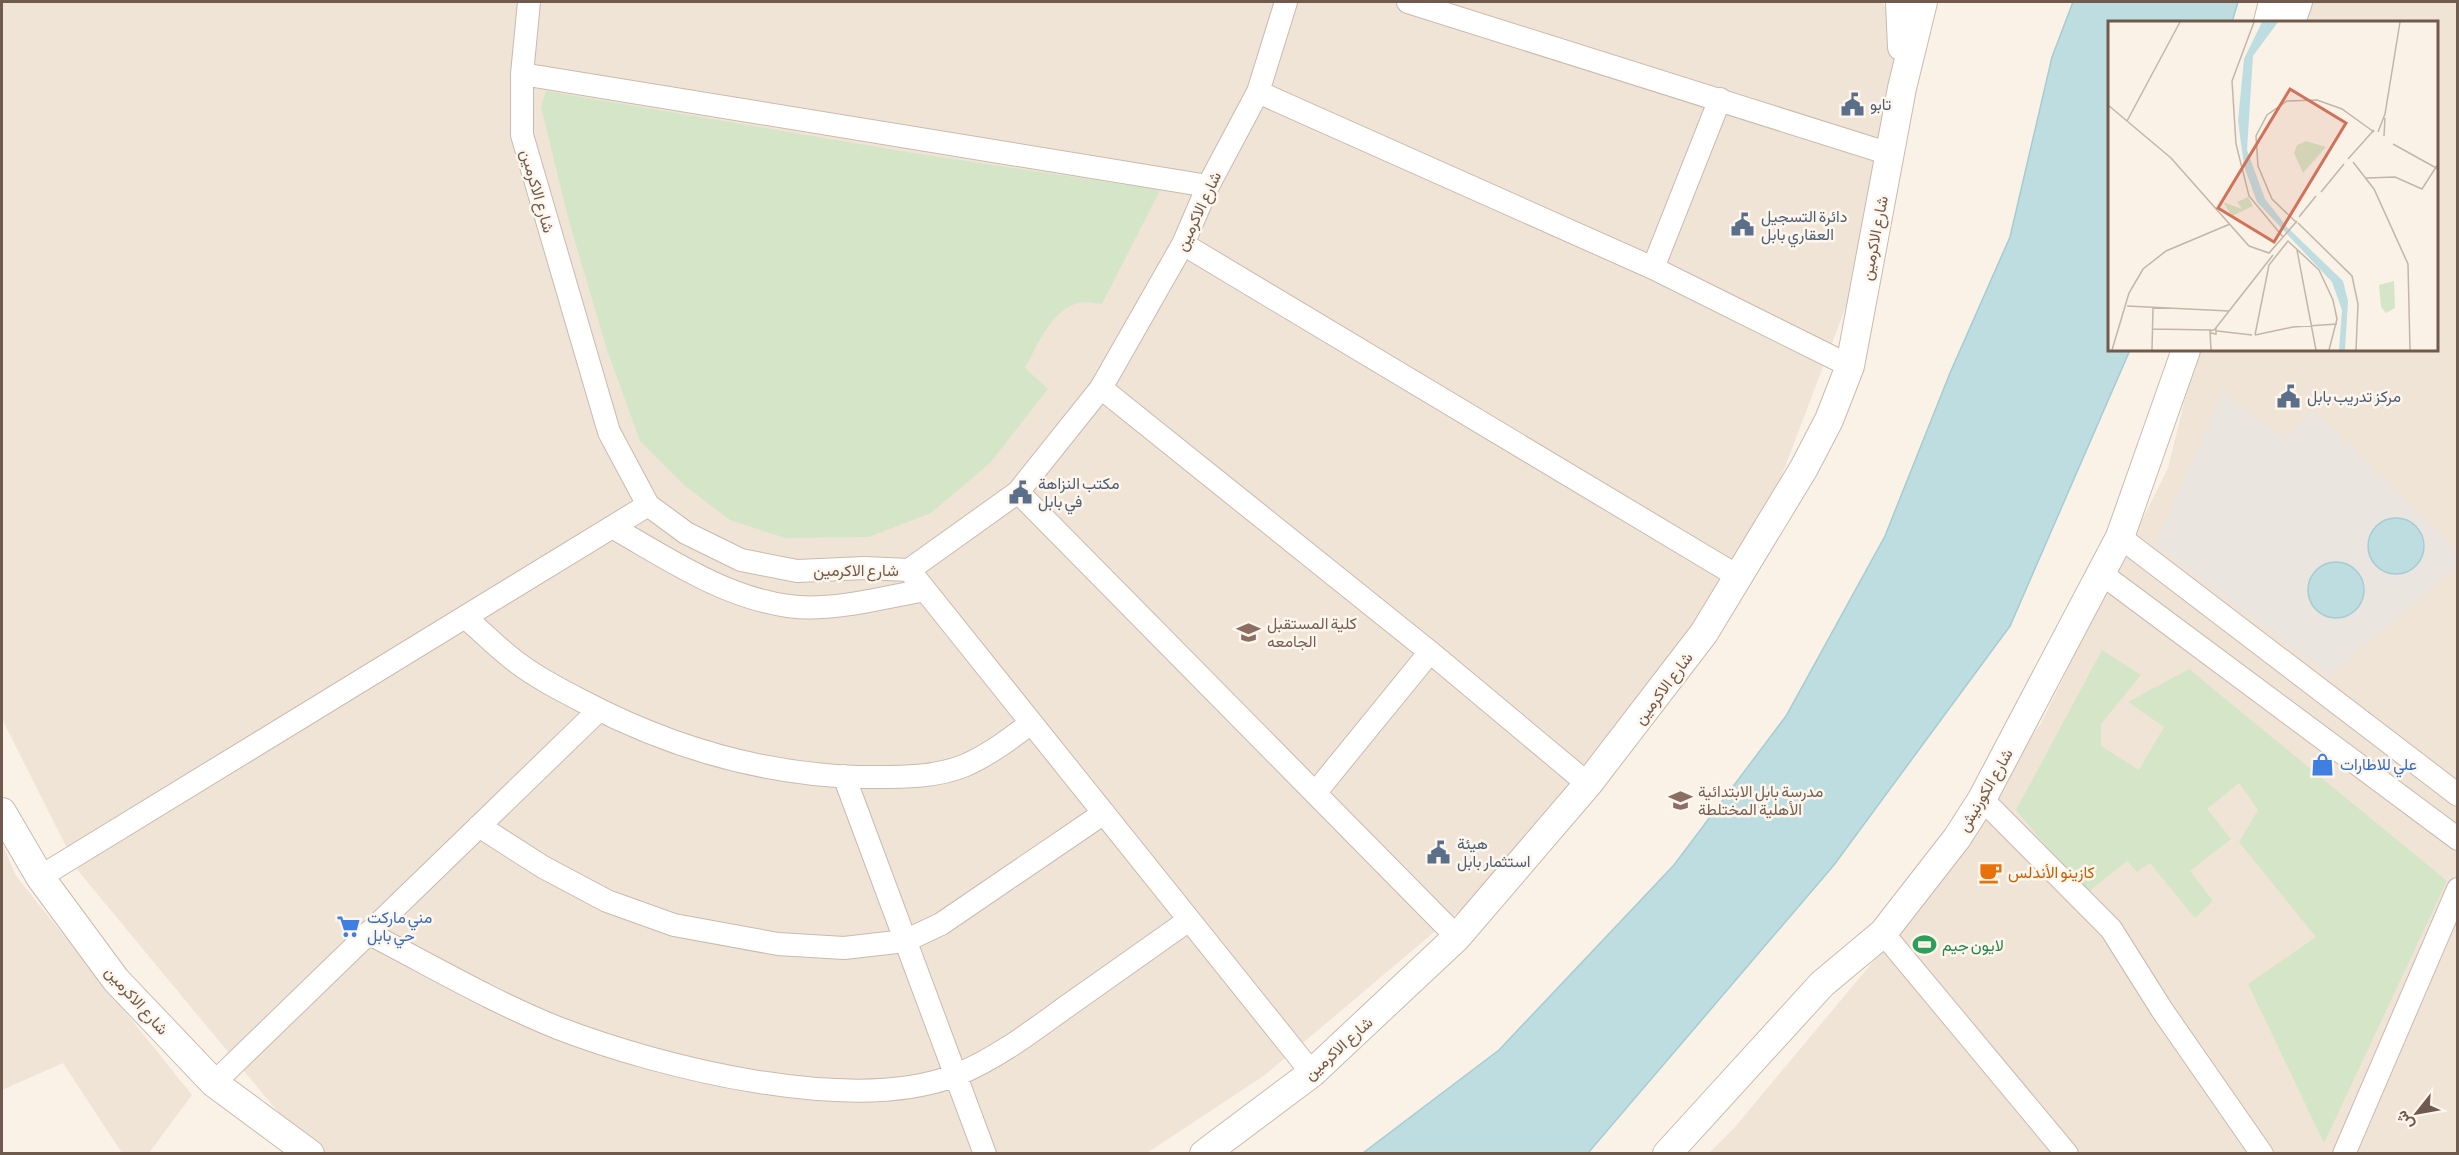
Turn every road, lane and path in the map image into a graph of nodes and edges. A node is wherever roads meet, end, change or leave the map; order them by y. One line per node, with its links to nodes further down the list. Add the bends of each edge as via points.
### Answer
1 (529, 2): 10 (street, شارع الاكرمين)
2 (1286, 2): 12 (street, شارع الاكرمين)
3 (1408, 2): 13 (street)
4 (1900, 2): 11 (street, شارع الاكرمين)
5 (1923, 2): 11 (street, شارع الاكرمين)
6 (2273, 2): 8 (street)
7 (2298, 2): 9 (street)
8 (2268, 21)
9 (2291, 21)
10 (522, 75): 15 (street); 22 (street, شارع الاكرمين, via 522,135 574,317 609,432)
11 (1902, 88): 14 (street, شارع الاكرمين)
12 (1258, 92): 15 (street, شارع الاكرمين); 17 (street)
13 (1720, 99): 14 (street); 17 (street)
14 (1890, 154): 19 (street, شارع الاكرمين)
15 (1208, 186): 16 (street, شارع الاكرمين)
16 (1183, 244): 20 (street, شارع الاكرمين); 27 (street)
17 (1653, 268): 19 (street)
18 (2187, 351): 24 (street, شارع الكورنيش)
19 (1850, 366): 27 (street, شارع الاكرمين, via 1829,420 1804,468)
20 (1101, 388): 21 (street, شارع الاكرمين); 30 (street)
21 (1018, 492): 25 (street, شارع الاكرمين); 35 (street)
22 (648, 505): 23 (street); 25 (street, شارع الاكرمين, via 686,533 741,560 797,571)
23 (612, 527): 28 (street, via 706,580 746,596 789,606 853,604); 29 (street)
24 (2120, 537): 26 (street, شارع الكورنيش); 36 (street)
25 (909, 570): 28 (street)
26 (2102, 574): 37 (street, شارع الكورنيش); 41 (street)
27 (1739, 577): 34 (street, شارع الاكرمين, via 1704,633)
28 (925, 590): 32 (street)
29 (466, 618): 31 (street, via 511,658); 42 (street)
30 (1430, 652): 34 (street); 35 (street)
31 (599, 710): 33 (street, via 660,738 716,757 780,770); 40 (street)
32 (1031, 723): 33 (street, via 965,765 896,777); 39 (street)
33 (844, 776): 48 (street)
34 (1588, 784): 47 (street, شارع الاكرمين)
35 (1316, 792): 47 (street)
36 (2457, 795)
37 (1982, 799): 46 (street, شارع الكورنيش); 57 (street, via 2111,929)
38 (2, 812): 42 (street, شارع الاكرمين)
39 (1104, 813): 44 (street); 48 (street, via 966,908)
40 (479, 825): 45 (street); 48 (street, via 607,902 674,925 778,944 844,948)
41 (2457, 839)
42 (40, 877): 51 (street, شارع الاكرمين, via 116,980)
43 (2457, 889): 58 (street)
44 (1189, 920): 49 (street); 50 (street, via 1017,1042)
45 (368, 933): 50 (street, via 557,1027 639,1055 720,1075 808,1089 885,1089); 51 (street)
46 (1884, 933): 55 (street, شارع الكورنيش, via 1822,984); 56 (street)
47 (1457, 937): 49 (street, شارع الاكرمين)
48 (905, 941): 50 (street)
49 (1312, 1073): 54 (street, شارع الاكرمين)
50 (956, 1075): 53 (street)
51 (214, 1083): 52 (street, شارع الاكرمين)
52 (309, 1154)
53 (985, 1154)
54 (1204, 1154)
55 (1667, 1154)
56 (2067, 1154)
57 (2262, 1154)
58 (2344, 1154)

